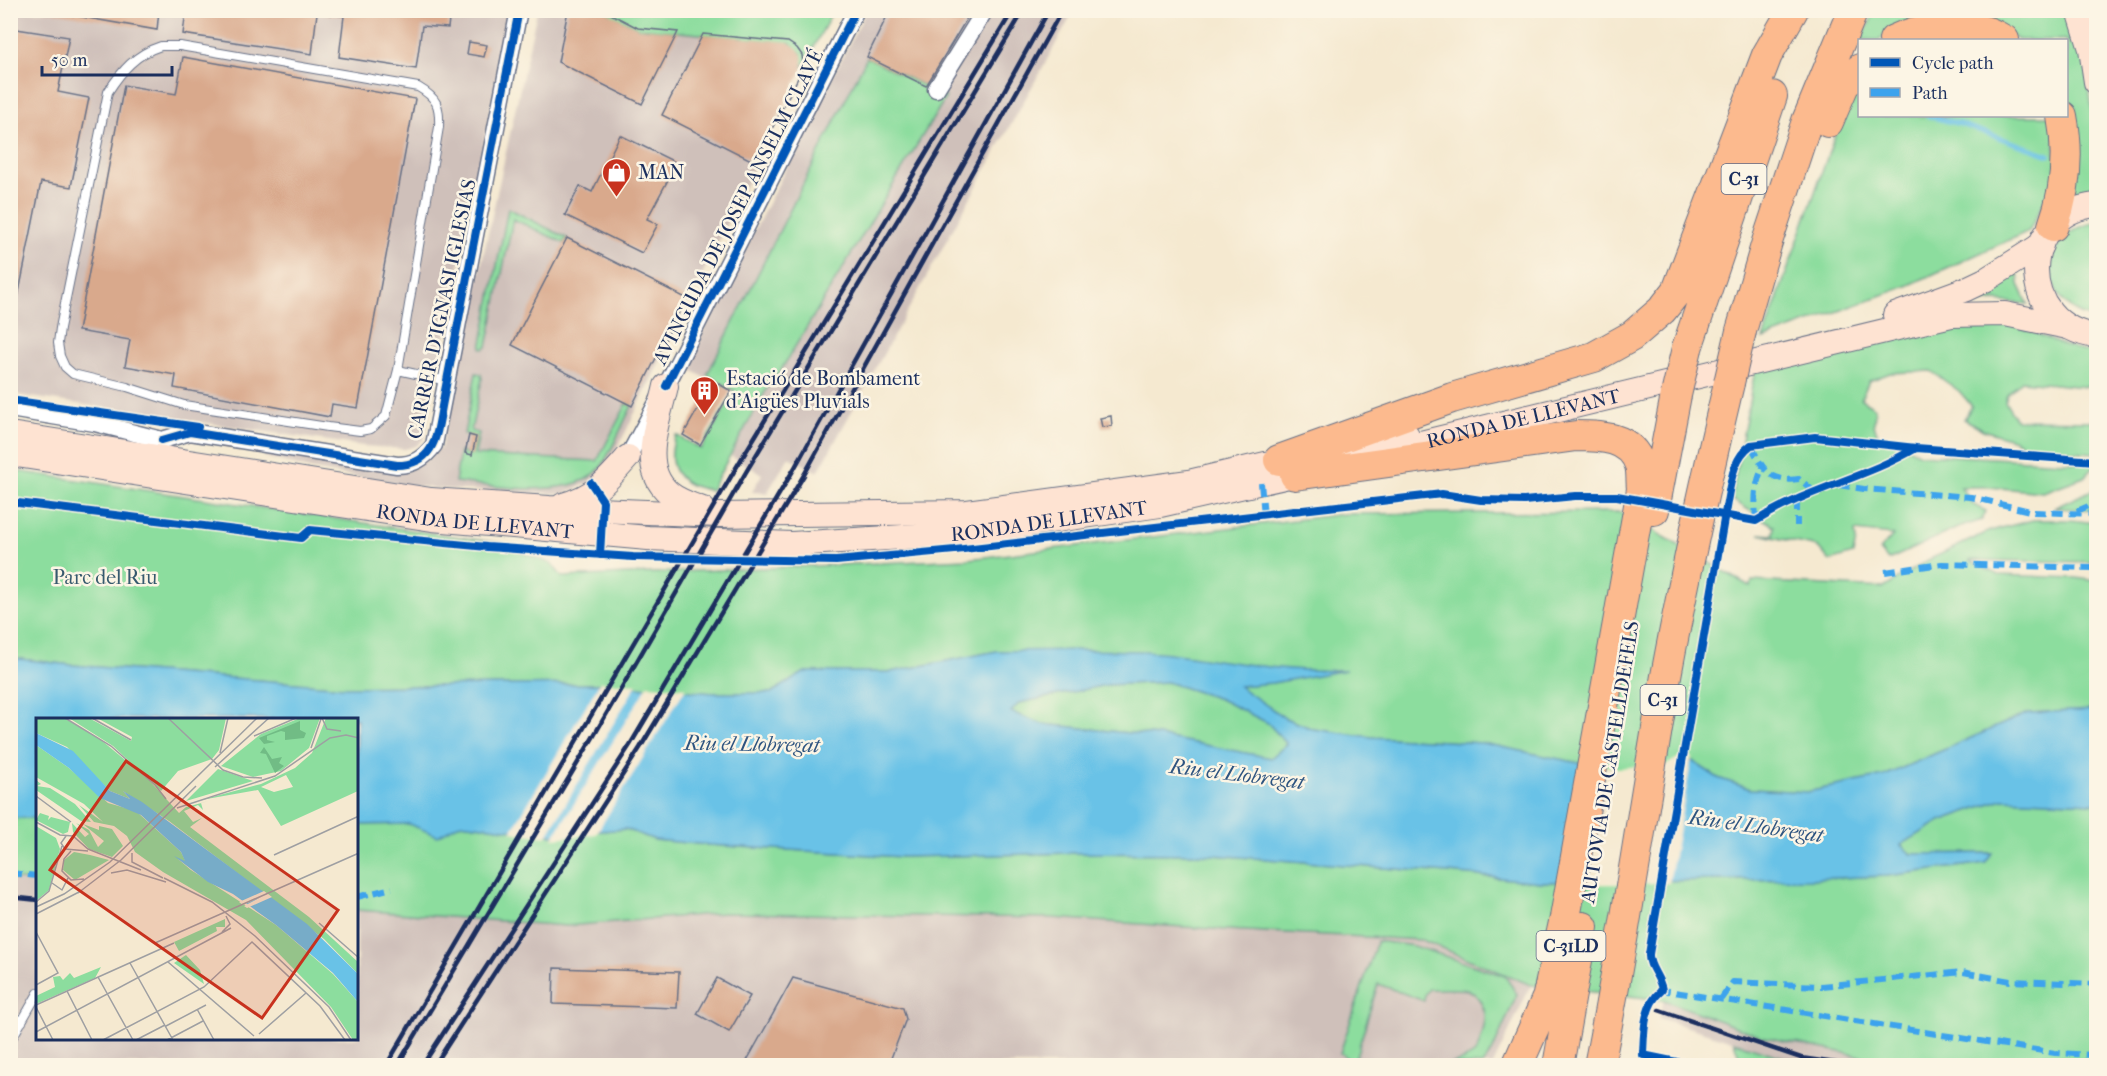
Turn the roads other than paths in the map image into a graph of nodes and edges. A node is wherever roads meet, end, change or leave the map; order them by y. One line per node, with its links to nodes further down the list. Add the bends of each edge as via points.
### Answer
1 (519, 10): 21 (street, CARRER D'IGNASI IGLESIAS)
2 (856, 10): 22 (street, AVINGUDA DE JOSEP ANSELM CLAVÉ)
3 (985, 10): 13 (street)
4 (1793, 10): 28 (highway, via 1767,55 1677,291 1662,310 1632,336 1594,357 1452,398)
5 (1801, 10): 30 (highway, C-31, bridge, via 1687,348)
6 (1854, 10): 16 (highway, C-31, via 1807,121)
7 (2079, 10): 12 (main road)
8 (1943, 19): 9 (highway, via 1921,32); 10 (highway)
9 (1897, 39)
10 (2002, 39)
11 (1858, 71): 16 (highway, via 1844,85 1806,170)
12 (2097, 82)
13 (936, 89)
14 (2061, 117): 17 (highway, via 2066,166 2060,206)
15 (2097, 205): 17 (main road, RONDA DE LLEVANT, via 2075,210)
16 (1773, 225): 41 (highway, AUTOVIA DE CASTELLDEFELS / C-31, bridge, via 1741,331 1702,499 1666,676)
17 (2047, 235): 18 (main road, RONDA DE LLEVANT, via 2036,270 2038,287 2049,310); 28 (main road, RONDA DE LLEVANT, via 1987,279 1894,315)
18 (2068, 327): 19 (main road, RONDA DE LLEVANT); 28 (main road, RONDA DE LLEVANT, via 2005,314 1951,315 1460,433)
19 (2097, 336)
20 (398, 370): 20 (lane, via 440,127 440,110 435,100 417,87 180,46 154,48 130,63 108,92 99,129 58,343 65,367 73,374 184,405 360,431 371,429 386,416); 21 (lane)
21 (447, 381): 25 (street, CARRER D'IGNASI IGLESIAS, via 434,445 421,458 404,465 190,432)
22 (666, 386): 27 (street, AVINGUDA DE JOSEP ANSELM CLAVÉ); 33 (main road, via 653,444 655,474 673,497)
23 (10, 410): 25 (street, via 95,423)
24 (10, 434): 29 (main road, RONDA DE LLEVANT)
25 (162, 440): 29 (main road)
26 (10, 453): 34 (main road, RONDA DE LLEVANT, via 432,519)
27 (628, 457): 31 (main road, via 590,495); 32 (main road, via 621,485)
28 (1287, 468): 30 (highway, via 1599,436 1627,447 1640,465); 33 (main road, RONDA DE LLEVANT, via 967,512); 34 (main road, RONDA DE LLEVANT, via 1160,505 966,533 792,544)
29 (283, 476): 31 (main road, RONDA DE LLEVANT, via 431,500)
30 (1649, 491): 35 (highway, AUTOVIA DE CASTELLDEFELS / C-31); 36 (highway)
31 (549, 508): 32 (main road, RONDA DE LLEVANT)
32 (626, 511): 33 (main road, RONDA DE LLEVANT); 34 (main road)
33 (719, 514)
34 (648, 538)
35 (1589, 894): 36 (highway, C-31LD, via 1569,953); 43 (highway, AUTOVIA DE CASTELLDEFELS / C-31)
36 (1548, 995): 42 (highway, C-31LD)
37 (36, 997): 39 (lane)
38 (10, 1015): 39 (lane)
39 (22, 1022): 40 (lane)
40 (10, 1042)
41 (1604, 1053)
42 (1518, 1065)
43 (1558, 1065)

